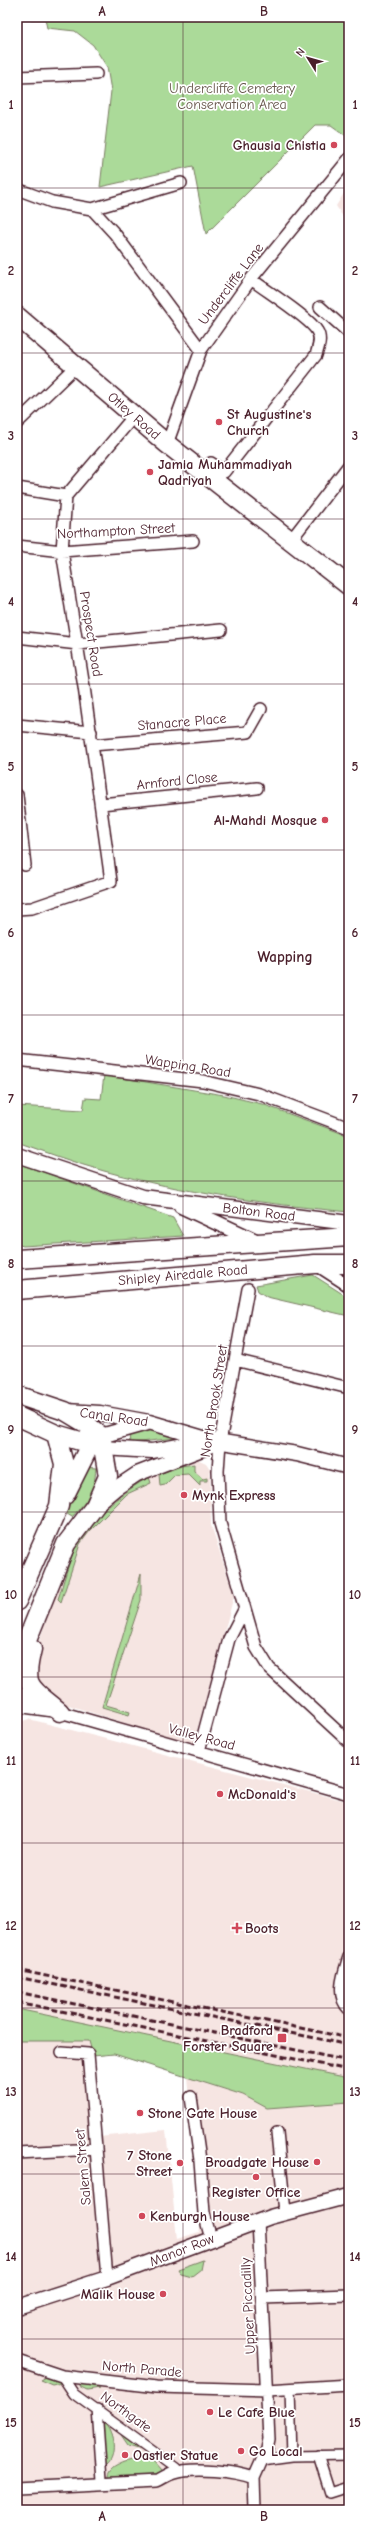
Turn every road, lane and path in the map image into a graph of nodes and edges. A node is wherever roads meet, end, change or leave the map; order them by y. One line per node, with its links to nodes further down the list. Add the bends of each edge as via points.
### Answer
1 (96, 74): 2 (street)
2 (17, 77)
3 (349, 159): 7 (street, Undercliffe Lane)
4 (181, 183): 6 (street)
5 (17, 189): 6 (street, via 52,202)
6 (92, 209): 13 (street, via 115,234)
7 (251, 279): 11 (street); 13 (street, Undercliffe Lane)
8 (320, 307): 10 (street)
9 (17, 316): 14 (main road, Otley Road)
10 (330, 316): 11 (street); 12 (street)
11 (317, 331): 18 (street, via 320,343 316,356 234,460 224,472)
12 (349, 333)
13 (201, 350): 17 (street, Undercliffe Lane)
14 (76, 366): 15 (main road, Otley Road); 16 (street)
15 (134, 416): 17 (main road, Otley Road); 21 (street)
16 (17, 423)
17 (167, 444): 22 (main road, Otley Road)
18 (211, 463)
19 (349, 465): 22 (street)
20 (17, 488): 21 (street)
21 (66, 496): 25 (street, Prospect Road)
22 (291, 540): 26 (main road, Otley Road)
23 (193, 541): 25 (street, Northampton Street)
24 (17, 546): 25 (street, Northampton Street)
25 (62, 551): 29 (street, Prospect Road)
26 (349, 586)
27 (221, 630): 29 (street)
28 (17, 637): 29 (street)
29 (78, 644): 32 (street, Prospect Road)
30 (261, 709): 33 (street, Stanacre Place, via 248,732)
31 (17, 725): 32 (street)
32 (90, 732): 33 (street, Prospect Road)
33 (92, 744): 36 (street, Prospect Road)
34 (257, 788): 36 (street, Arnford Close)
35 (17, 796): 37 (street)
36 (101, 804): 38 (street, Prospect Road, via 111,881 38,906)
37 (25, 865)
38 (17, 909)
39 (17, 1060): 40 (street, Wapping Road, via 203,1081 259,1094)
40 (349, 1128)
41 (17, 1155): 42 (street, Bolton Road, via 143,1196)
42 (169, 1201): 43 (street, Bolton Road); 45 (street, Bolton Road)
43 (349, 1223)
44 (349, 1237): 45 (main road, Shipley Airedale Road)
45 (263, 1244): 46 (main road, Shipley Airedale Road); 47 (main road)
46 (17, 1259)
47 (315, 1264): 48 (main road, Shipley Airedale Road); 49 (street); 51 (main road, Shipley Airedale Road)
48 (349, 1264)
49 (349, 1286)
50 (248, 1289): 52 (street, North Brook Street)
51 (17, 1290)
52 (235, 1360): 53 (street); 59 (street, North Brook Street)
53 (349, 1388)
54 (17, 1395): 55 (main road, Canal Road)
55 (65, 1411): 57 (street, Canal Road, via 100,1413); 60 (main road, via 86,1423)
56 (17, 1416): 58 (main road)
57 (149, 1422): 59 (street, Canal Road); 60 (street)
58 (56, 1434): 60 (main road); 62 (main road, via 64,1464)
59 (215, 1441): 60 (street, Canal Road, via 152,1451); 61 (street, Canal Road, via 297,1454); 63 (street, via 137,1474); 66 (street, North Brook Street, via 220,1523)
60 (99, 1443): 62 (main road); 63 (main road, via 108,1476)
61 (349, 1467)
62 (58, 1506): 64 (main road)
63 (95, 1506): 65 (main road, via 66,1544)
64 (17, 1601)
65 (44, 1602): 67 (main road); 68 (main road); 71 (main road, via 26,1676 32,1688)
66 (244, 1610): 72 (street, North Brook Street, via 256,1648 269,1668); 73 (street, via 229,1638)
67 (17, 1635)
68 (17, 1665)
69 (17, 1692): 71 (street, Valley Road)
70 (17, 1706): 71 (street, Valley Road)
71 (60, 1712): 73 (street, Valley Road)
72 (349, 1742)
73 (199, 1751): 75 (street, Valley Road)
74 (349, 1787): 75 (street)
75 (337, 1790): 76 (street, Valley Road)
76 (349, 1794)
77 (349, 1957): 78 (street, via 341,1991)
78 (349, 2009)
79 (62, 2052): 82 (street, Salem Street, via 88,2054)
80 (190, 2097): 87 (street, via 200,2160 204,2213)
81 (277, 2133): 85 (street)
82 (96, 2148): 83 (street); 88 (street, Salem Street)
83 (17, 2153)
84 (349, 2196): 85 (street, Manor Row)
85 (285, 2212): 86 (street, Manor Row)
86 (258, 2221): 87 (street, Manor Row); 90 (street, Upper Piccadilly)
87 (212, 2239): 88 (street, Manor Row)
88 (107, 2278): 91 (street, Manor Row)
89 (349, 2295): 90 (street)
90 (263, 2298): 96 (street, Upper Piccadilly)
91 (17, 2307)
92 (17, 2361): 93 (street, North Parade)
93 (62, 2376): 96 (street, North Parade, via 157,2387); 97 (street, Northgate, via 74,2394)
94 (349, 2385): 95 (street, North Parade)
95 (290, 2389): 96 (street, North Parade); 100 (street)
96 (267, 2390): 101 (street, Upper Piccadilly, via 269,2440)
97 (96, 2409): 102 (street, Northgate); 104 (street)
98 (318, 2455): 99 (street); 100 (street); 105 (street, via 330,2493)
99 (349, 2455)
100 (292, 2456): 101 (street)
101 (262, 2460): 103 (street, Upper Piccadilly)
102 (176, 2468)
103 (254, 2478): 104 (street, via 233,2471 192,2472 174,2473 157,2481); 107 (street)
104 (102, 2482): 106 (street)
105 (349, 2487)
106 (17, 2488)
107 (255, 2510)

